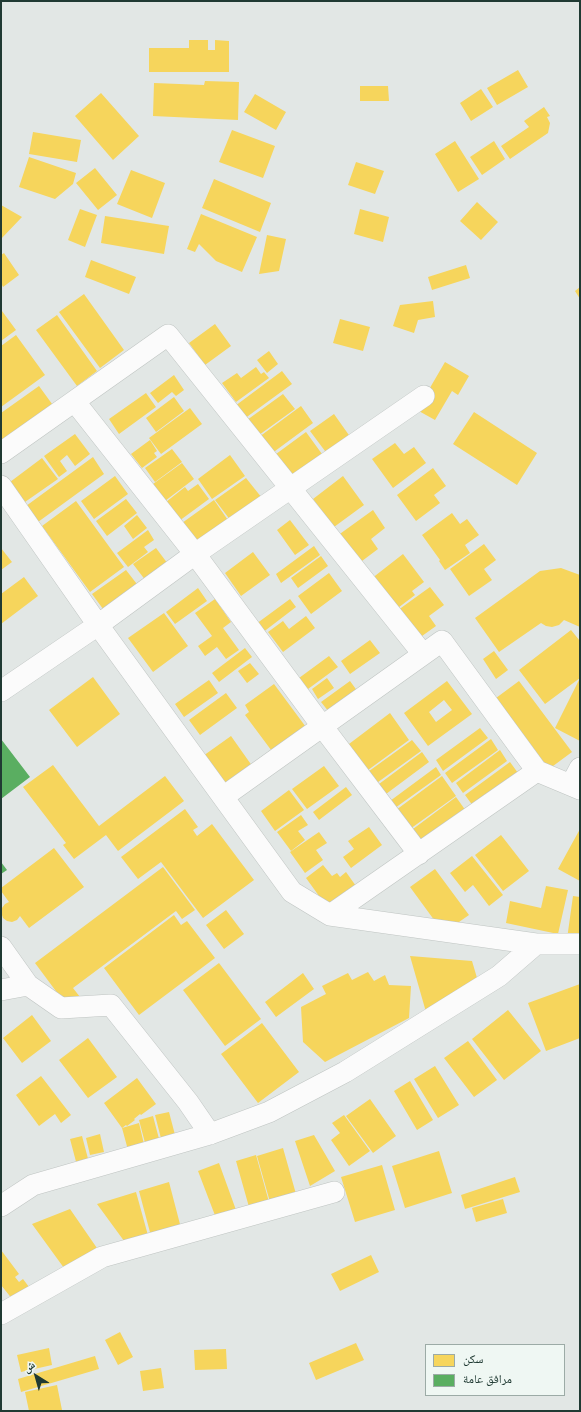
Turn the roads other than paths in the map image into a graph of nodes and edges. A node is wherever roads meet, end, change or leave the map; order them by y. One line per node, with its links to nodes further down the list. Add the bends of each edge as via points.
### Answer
1 (424, 396): 5 (street)
2 (75, 402): 3 (street); 5 (street, via 168,335); 6 (street)
3 (1, 453)
4 (1, 486): 7 (street)
5 (291, 489): 6 (street); 8 (street)
6 (195, 554): 7 (street); 10 (street)
7 (98, 625): 9 (street); 13 (street)
8 (423, 654): 10 (street); 11 (street, via 442,641)
9 (1, 691)
10 (322, 726): 13 (street); 14 (street)
11 (537, 771): 12 (street); 14 (street)
12 (577, 781)
13 (223, 797): 15 (street, via 292,892)
14 (419, 854): 15 (street)
15 (330, 915): 16 (street)
16 (536, 944): 17 (street); 21 (street, via 499,976 345,1072 269,1112)
17 (580, 944)
18 (1, 947): 19 (street)
19 (28, 985): 20 (street); 21 (street, via 61,1008 111,1005 188,1102)
20 (1, 990)
21 (210, 1134): 23 (street, via 33,1186)
22 (334, 1192): 24 (street, via 102,1257)
23 (1, 1206)
24 (1, 1314)

